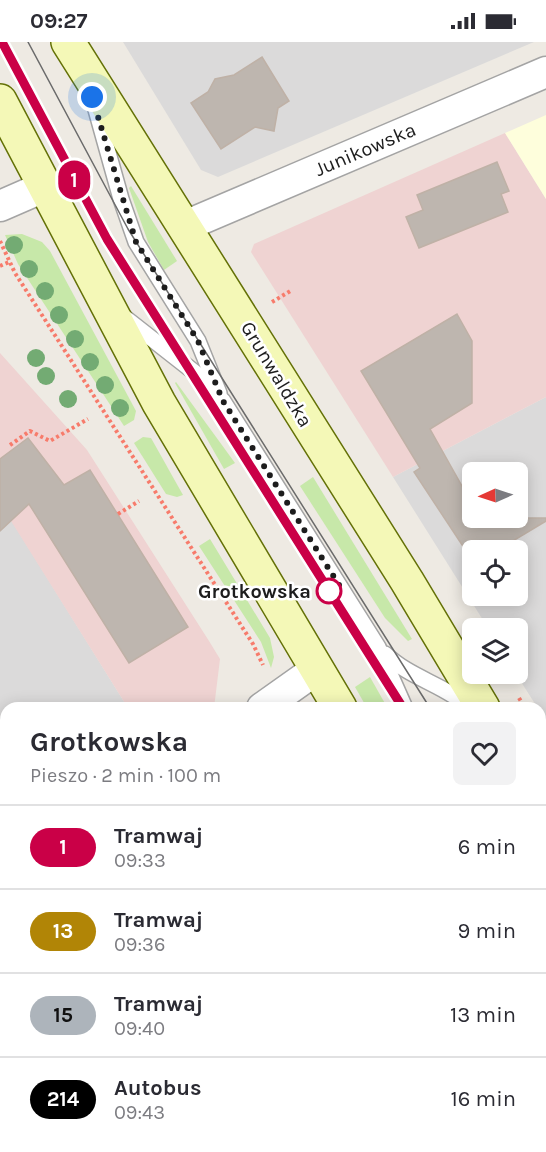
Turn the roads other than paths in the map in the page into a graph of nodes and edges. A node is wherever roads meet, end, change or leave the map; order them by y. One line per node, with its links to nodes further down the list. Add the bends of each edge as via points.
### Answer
1 (71, 45): 6 (street, Grunwaldzka); 8 (lane, via 96,110 133,234 198,341)
2 (546, 72): 6 (street, Junikowska)
3 (0, 101): 4 (street)
4 (46, 186): 5 (street); 7 (street)
5 (0, 206)
6 (185, 226): 15 (street, Grunwaldzka)
7 (92, 277): 8 (lane, via 128,321 198,375); 10 (street, via 191,459)
8 (223, 401): 9 (lane)
9 (378, 647): 13 (lane); 14 (lane, via 405,670)
10 (317, 669): 11 (street); 12 (street)
11 (270, 702)
12 (336, 702)
13 (402, 702)
14 (464, 702)
15 (479, 702)

